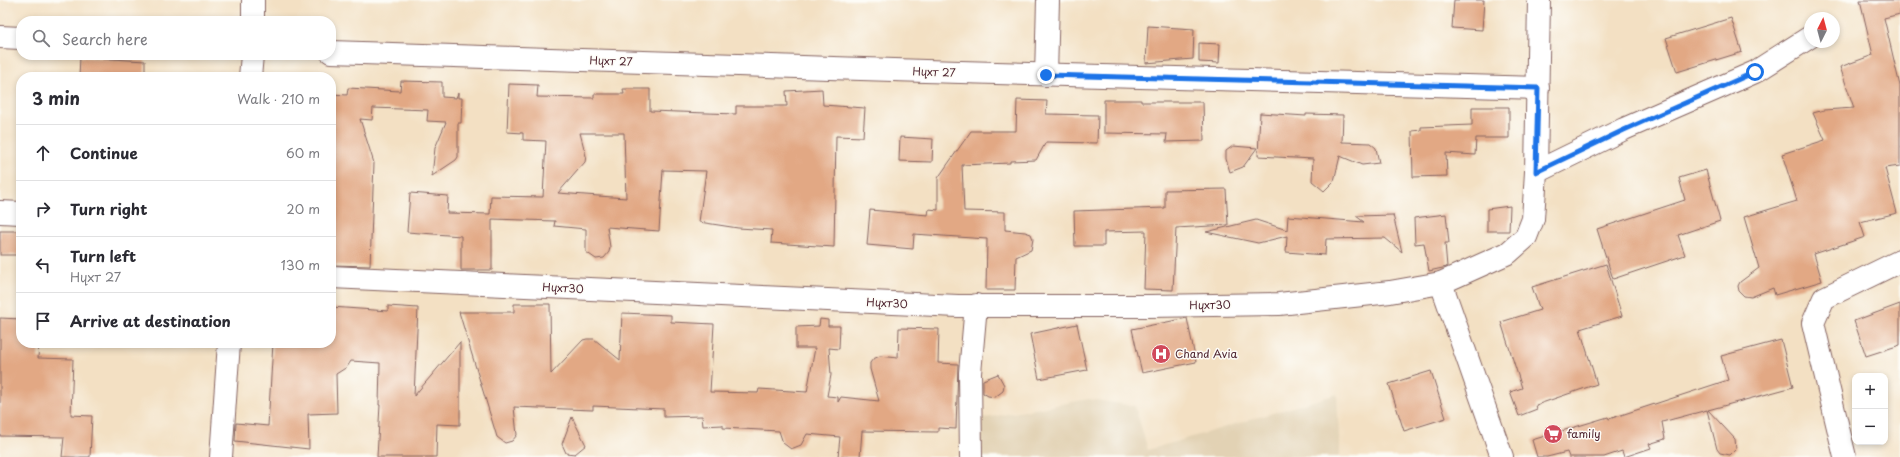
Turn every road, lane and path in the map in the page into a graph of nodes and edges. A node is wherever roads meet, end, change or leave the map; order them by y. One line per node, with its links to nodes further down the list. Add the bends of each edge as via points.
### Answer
1 (253, 0): 4 (street)
2 (1048, 0): 11 (street)
3 (1539, 0): 12 (street, Нүхт30)
4 (253, 16)
5 (0, 37): 6 (street)
6 (16, 38)
7 (1804, 41): 13 (street, via 1755,72)
8 (336, 52): 11 (street, Нүхт 27)
9 (252, 60): 10 (street)
10 (250, 72)
11 (1046, 75): 12 (street, Нүхт 27)
12 (1538, 88): 13 (street, Нүхт30)
13 (1536, 172): 18 (street, Нүхт30, via 1533,219 1526,237 1508,252)
14 (0, 212): 15 (street)
15 (16, 213)
16 (1900, 261): 24 (street, via 1824,298 1812,323)
17 (336, 278): 19 (street, Нүхт30, via 950,306)
18 (1441, 283): 19 (street, Нүхт30, via 1390,292 1279,304); 23 (street)
19 (976, 305): 22 (street, via 970,372)
20 (229, 348): 21 (street)
21 (221, 457)
22 (971, 457)
23 (1502, 457)
24 (1845, 457)

